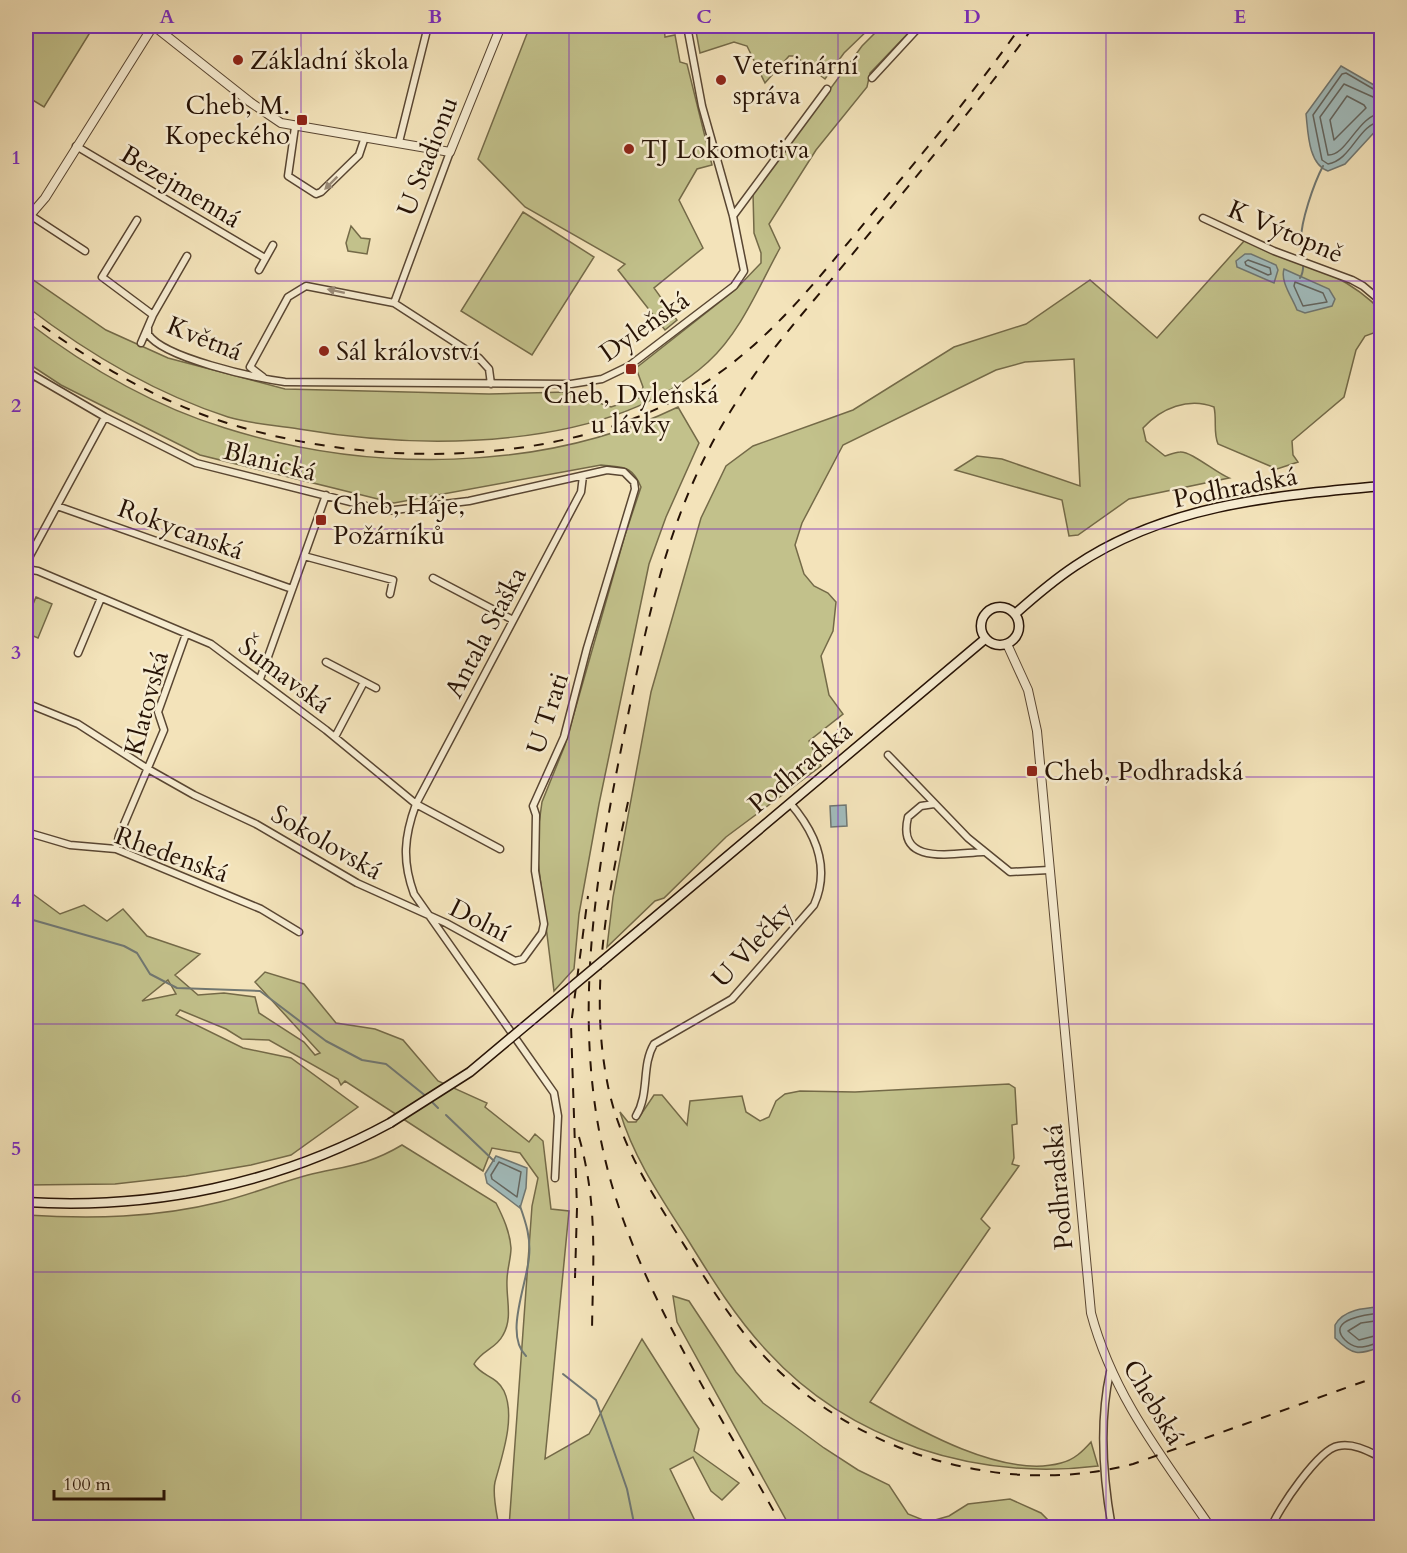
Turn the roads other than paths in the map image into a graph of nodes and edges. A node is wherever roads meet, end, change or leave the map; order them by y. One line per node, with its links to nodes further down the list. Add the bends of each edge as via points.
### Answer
1 (154, 26): 10 (street, via 250,102 281,123); 13 (street)
2 (428, 26): 12 (street)
3 (467, 26): 4 (street)
4 (487, 26)
5 (501, 26): 14 (street, U Stadionu)
6 (687, 26): 15 (street, Dyleňská, via 702,106)
7 (920, 26): 8 (street)
8 (872, 78)
9 (827, 89): 15 (street)
10 (295, 127): 11 (street); 11 (street, one-way to 10, via 359,155 316,194 288,176)
11 (365, 137): 12 (street)
12 (399, 142): 14 (street)
13 (76, 147): 16 (street); 22 (street, Bezejmenná)
14 (450, 152): 25 (street, U Stadionu)
15 (733, 216): 34 (street, Dyleňská, via 743,262 741,278 629,366 602,379 578,383)
16 (28, 218): 20 (street)
17 (1203, 218): 24 (street, K Výtopně, via 1274,251 1352,280)
18 (137, 220): 26 (street, via 102,277)
19 (273, 245): 22 (street)
20 (85, 251)
21 (188, 256): 26 (street, Květná)
22 (265, 258): 23 (street)
23 (259, 270)
24 (1382, 302)
25 (394, 303): 29 (street, one-way to 29, via 313,286 299,288 288,297); 34 (street, via 479,358 489,369)
26 (153, 315): 27 (street, Květná)
27 (148, 328): 28 (street); 31 (street, Květná, via 155,342)
28 (141, 343)
29 (250, 367): 31 (street); 33 (street)
30 (26, 371): 32 (street, Blanická)
31 (240, 374): 33 (street, Květná)
32 (32, 375): 35 (street); 36 (street, Blanická)
33 (265, 379): 34 (street, Dyleňská)
34 (491, 384)
35 (26, 388)
36 (105, 417): 40 (street, Blanická, via 196,463); 41 (street)
37 (583, 476): 38 (street, Blanická, via 616,470); 40 (street, Blanická, via 469,501 397,511); 50 (street, Antala Staška, via 580,492)
38 (630, 476): 73 (street, U Trati, via 635,489 564,737 533,806 535,871 544,924)
39 (1382, 486): 49 (main road, Podhradská, via 1239,502 1172,518 1124,538 1077,565)
40 (326, 495): 42 (street)
41 (57, 506): 43 (street); 46 (street, Rokycanská)
42 (304, 556): 46 (street); 47 (street, via 393,580)
43 (26, 562)
44 (26, 569): 48 (street, Šumavská)
45 (433, 579): 50 (street)
46 (292, 589): 56 (street)
47 (390, 594)
48 (101, 598): 51 (street, Šumavská); 54 (street)
49 (1015, 614): 52 (main road, via 1004,608 989,611 981,624); 53 (main road, via 1018,633)
50 (513, 620): 64 (street, Antala Staška)
51 (186, 633): 56 (street, Šumavská, via 212,644); 62 (street, Klatovská, via 158,712 164,730)
52 (985, 639): 53 (main road, via 995,645); 63 (main road, Podhradská)
53 (1006, 644): 70 (street, Podhradská, via 1024,679 1035,717)
54 (78, 653)
55 (326, 662): 57 (street)
56 (260, 679): 60 (street, Šumavská)
57 (363, 682): 58 (street); 60 (street)
58 (376, 688)
59 (26, 703): 62 (street, Sokolovská, via 78,724)
60 (335, 737): 64 (street, Šumavská)
61 (888, 755): 65 (street, Podhradská)
62 (148, 769): 67 (street, Klatovská); 71 (street, Sokolovská, via 256,824 357,883)
63 (790, 803): 74 (street, U Vlečky, via 816,840 820,892 814,905 732,999 654,1044 649,1052 645,1096); 76 (main road, Podhradská, bridge, via 470,1072 390,1123 288,1168 196,1193 104,1204)
64 (416, 804): 68 (street, Šumavská); 71 (street, Dolní, via 406,836 405,862 414,894)
65 (934, 804): 69 (street, Podhradská); 69 (street, via 921,806 908,817 907,831 913,846 928,855)
66 (26, 832): 67 (street, Rhedenská, via 70,845)
67 (116, 849): 72 (street, Rhedenská, via 261,909)
68 (500, 849)
69 (984, 851): 70 (street, Podhradská, via 1010,872)
70 (1049, 870): 77 (street, Podhradská)
71 (427, 915): 73 (street, Dolní, via 516,961); 75 (street, Sokolovská, via 549,1084 557,1104)
72 (299, 932)
73 (523, 959)
74 (636, 1116)
75 (555, 1178)
76 (26, 1202)
77 (1087, 1287): 78 (street, Chebská, via 1096,1334)
78 (1110, 1372): 80 (street, via 1104,1415); 81 (street, Chebská, via 1135,1416)
79 (1382, 1458): 82 (street, via 1361,1447 1337,1446 1325,1452)
80 (1112, 1527)
81 (1211, 1527)
82 (1271, 1527)

